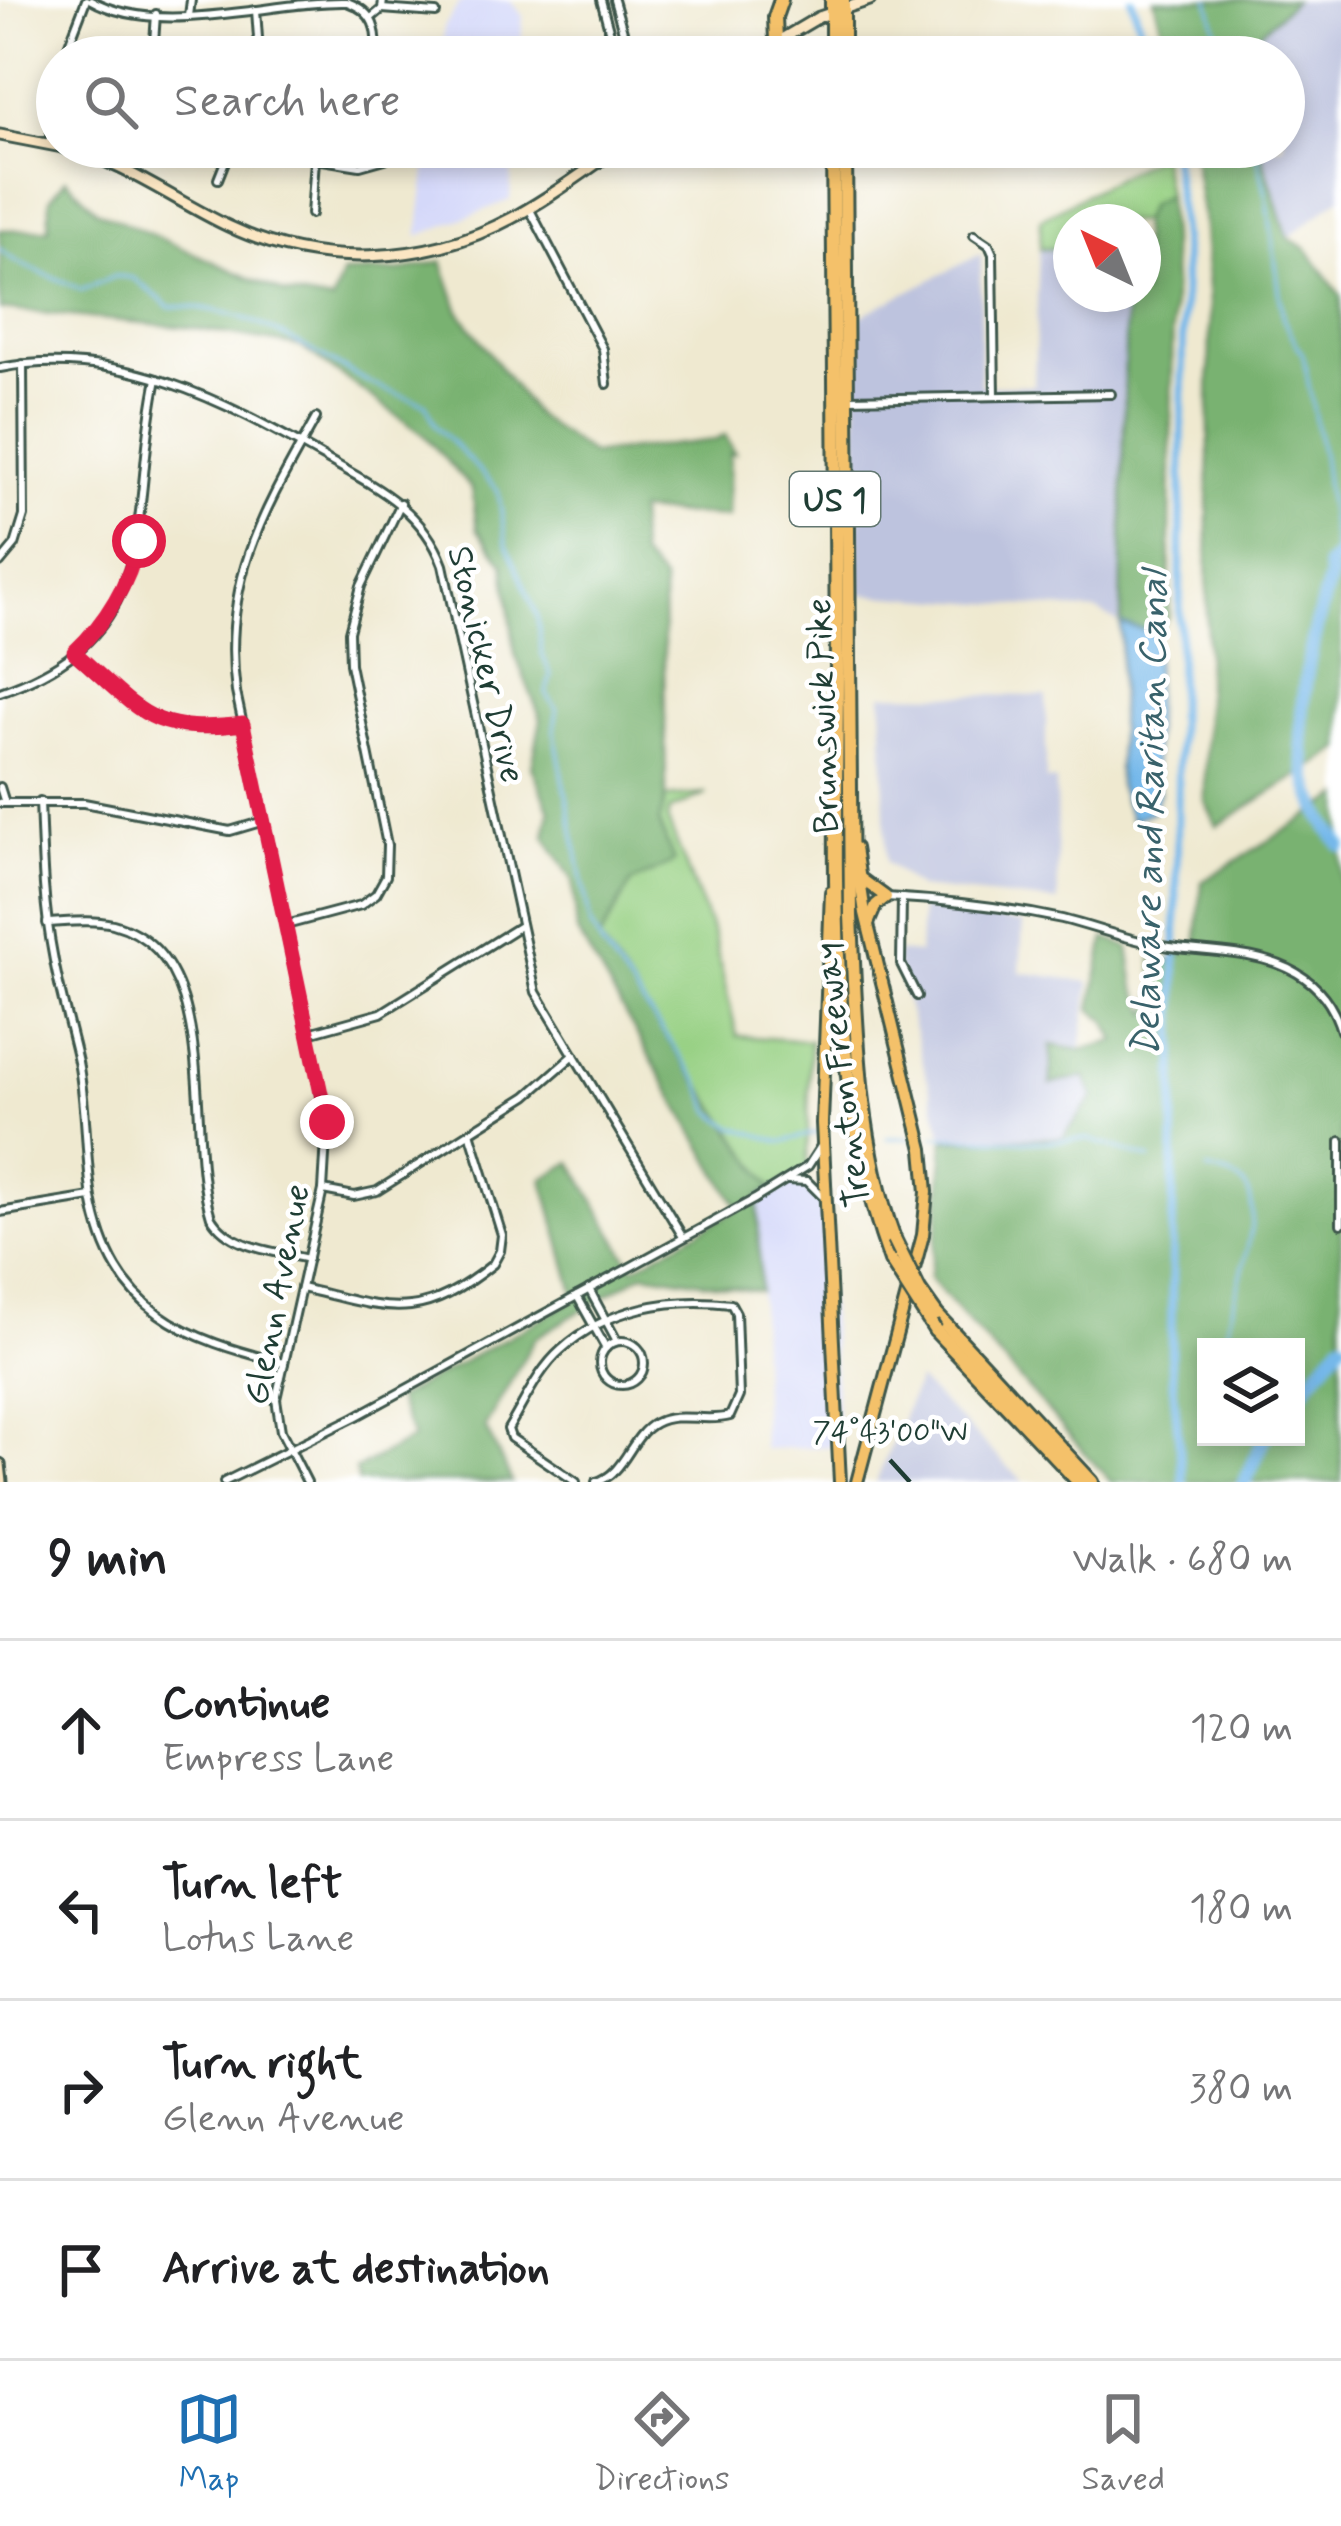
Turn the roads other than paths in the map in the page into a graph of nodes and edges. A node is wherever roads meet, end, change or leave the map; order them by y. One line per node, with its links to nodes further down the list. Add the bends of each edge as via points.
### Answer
1 (88, 0): 11 (street); 17 (street)
2 (191, 0): 13 (street)
3 (601, 0): 16 (street)
4 (614, 0): 15 (street)
5 (781, 0): 23 (highway)
6 (870, 0): 9 (main road)
7 (286, 3): 10 (street); 14 (street, via 347,2)
8 (382, 5): 12 (street); 14 (street)
9 (837, 6): 24 (main road); 25 (highway); 26 (highway)
10 (256, 10): 13 (street); 19 (street)
11 (156, 14): 13 (street); 18 (street)
12 (436, 14)
13 (189, 16)
14 (371, 18): 20 (street)
15 (620, 26): 16 (street); 22 (street)
16 (609, 32): 21 (street)
17 (73, 36)
18 (154, 36)
19 (258, 36)
20 (377, 36)
21 (611, 36)
22 (626, 36)
23 (776, 36)
24 (783, 36)
25 (834, 36)
26 (841, 36)
27 (0, 135): 28 (main road)
28 (36, 142)
29 (119, 168): 36 (main road, via 254,237 317,253 425,250)
30 (222, 168): 35 (street)
31 (314, 168): 37 (street)
32 (589, 168): 36 (main road)
33 (833, 168): 58 (highway, Brunswick Pike / US 1)
34 (845, 168): 45 (highway, Brunswick Pike / US 1)
35 (218, 179)
36 (529, 208): 42 (street, via 603,350)
37 (311, 214)
38 (974, 236): 44 (street, via 993,254)
39 (23, 364): 40 (street, Stonicker Drive); 41 (street, Stonicker Drive, via 84,364); 49 (street, via 24,516)
40 (0, 368)
41 (157, 379): 47 (street, Stonicker Drive, via 221,400); 50 (street, via 135,557 111,610)
42 (607, 384)
43 (1111, 394): 44 (street)
44 (995, 396): 45 (street)
45 (845, 399): 56 (highway, Brunswick Pike / US 1)
46 (316, 418): 47 (street, Glenn Avenue)
47 (301, 445): 48 (street, Stonicker Drive); 52 (street, Glenn Avenue, via 260,519 239,581 232,647)
48 (401, 503): 63 (street, via 361,586 349,632 386,876 361,905); 65 (street, Stonicker Drive, via 443,566)
49 (0, 563)
50 (74, 652): 51 (street); 52 (street, via 164,723)
51 (0, 692)
52 (243, 724): 57 (street, Glenn Avenue)
53 (0, 787): 55 (street)
54 (40, 801): 55 (street); 57 (street, via 230,832); 62 (street)
55 (2, 803)
56 (848, 804): 59 (main road, Brunswick Pike); 99 (highway, Trenton Freeway / US 1, bridge, via 855,1020 874,1170 894,1239 937,1314)
57 (264, 821): 63 (street, Glenn Avenue)
58 (834, 851): 71 (main road, Brunswick Pike); 98 (highway, Trenton Freeway / US 1, bridge, via 854,1116 890,1261 934,1330)
59 (860, 878): 60 (main road); 64 (main road, Brunswick Pike)
60 (886, 897): 61 (street); 64 (main road)
61 (902, 898): 66 (street, via 901,964); 67 (street, via 1045,916 1166,947 1256,959 1296,973 1321,993)
62 (47, 923): 75 (street, via 82,1090); 80 (street, via 123,928 166,960 186,1002 211,1217 237,1241)
63 (286, 925): 68 (street, Glenn Avenue)
64 (868, 925): 97 (main road, Brunswick Pike, via 927,1192 923,1235)
65 (520, 926): 68 (street, via 381,1013); 69 (street, Stonicker Drive, via 536,992)
66 (917, 996)
67 (1341, 1031)
68 (309, 1033): 74 (street, Glenn Avenue, via 327,1122)
69 (574, 1055): 70 (street); 79 (street, Stonicker Drive)
70 (470, 1132): 74 (street, via 370,1194); 81 (street, via 502,1235 493,1264 413,1309)
71 (822, 1140): 73 (street, via 812,1162); 76 (main road, Brunswick Pike)
72 (1341, 1141): 78 (street)
73 (784, 1180): 76 (street, via 807,1181); 79 (street)
74 (323, 1190): 80 (street, Glenn Avenue)
75 (92, 1197): 77 (street); 88 (street, via 115,1264 150,1308 209,1343)
76 (824, 1203): 96 (main road, Brunswick Pike)
77 (0, 1212)
78 (1341, 1223)
79 (683, 1238): 82 (street)
80 (308, 1259): 81 (street, Glenn Avenue)
81 (301, 1288): 88 (street, Glenn Avenue)
82 (589, 1289): 83 (street); 84 (street)
83 (577, 1295): 85 (street); 89 (street)
84 (607, 1322): 85 (street); 86 (street); 95 (street, via 638,1307 731,1304 739,1396 730,1416 712,1422 650,1425 609,1479)
85 (595, 1328): 87 (street); 94 (street, via 542,1372 508,1429)
86 (617, 1341): 87 (street); 87 (street, via 642,1353 634,1380 604,1375)
87 (606, 1348)
88 (284, 1363): 89 (street, Glenn Avenue, via 276,1410)
89 (290, 1449): 92 (street); 93 (street, Glenn Avenue)
90 (0, 1464): 91 (main road)
91 (2, 1482)
92 (224, 1482)
93 (307, 1482)
94 (576, 1482)
95 (596, 1482)
96 (840, 1482)
97 (857, 1482)
98 (1079, 1482)
99 (1092, 1482)

